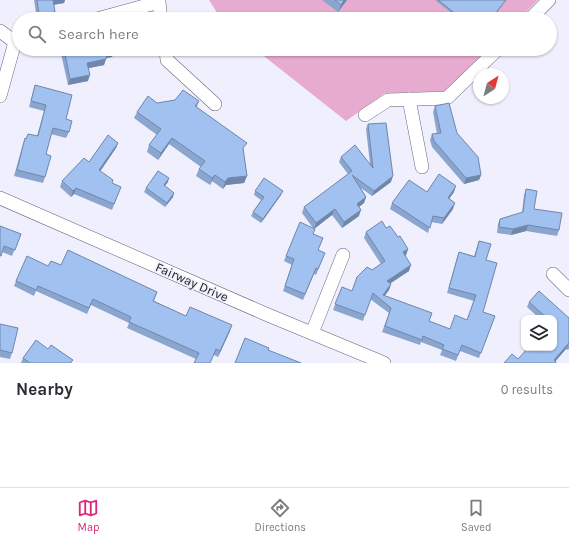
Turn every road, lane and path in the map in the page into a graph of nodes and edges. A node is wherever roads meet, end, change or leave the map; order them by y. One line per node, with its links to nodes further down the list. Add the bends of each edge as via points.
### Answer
1 (549, 0): 4 (street)
2 (123, 12): 3 (street, via 159,2)
3 (160, 12)
4 (537, 12)
5 (0, 31): 6 (street)
6 (12, 39)
7 (13, 56): 10 (street)
8 (167, 56): 12 (street, via 167,60)
9 (491, 56): 11 (street, via 448,98)
10 (0, 96)
11 (409, 99): 13 (street, via 388,100); 14 (street)
12 (215, 104)
13 (365, 115)
14 (422, 167)
15 (0, 198): 19 (street, Fairway Drive)
16 (344, 255): 19 (street)
17 (553, 274): 18 (street)
18 (569, 290)
19 (312, 334): 20 (street, Fairway Drive)
20 (384, 363)

